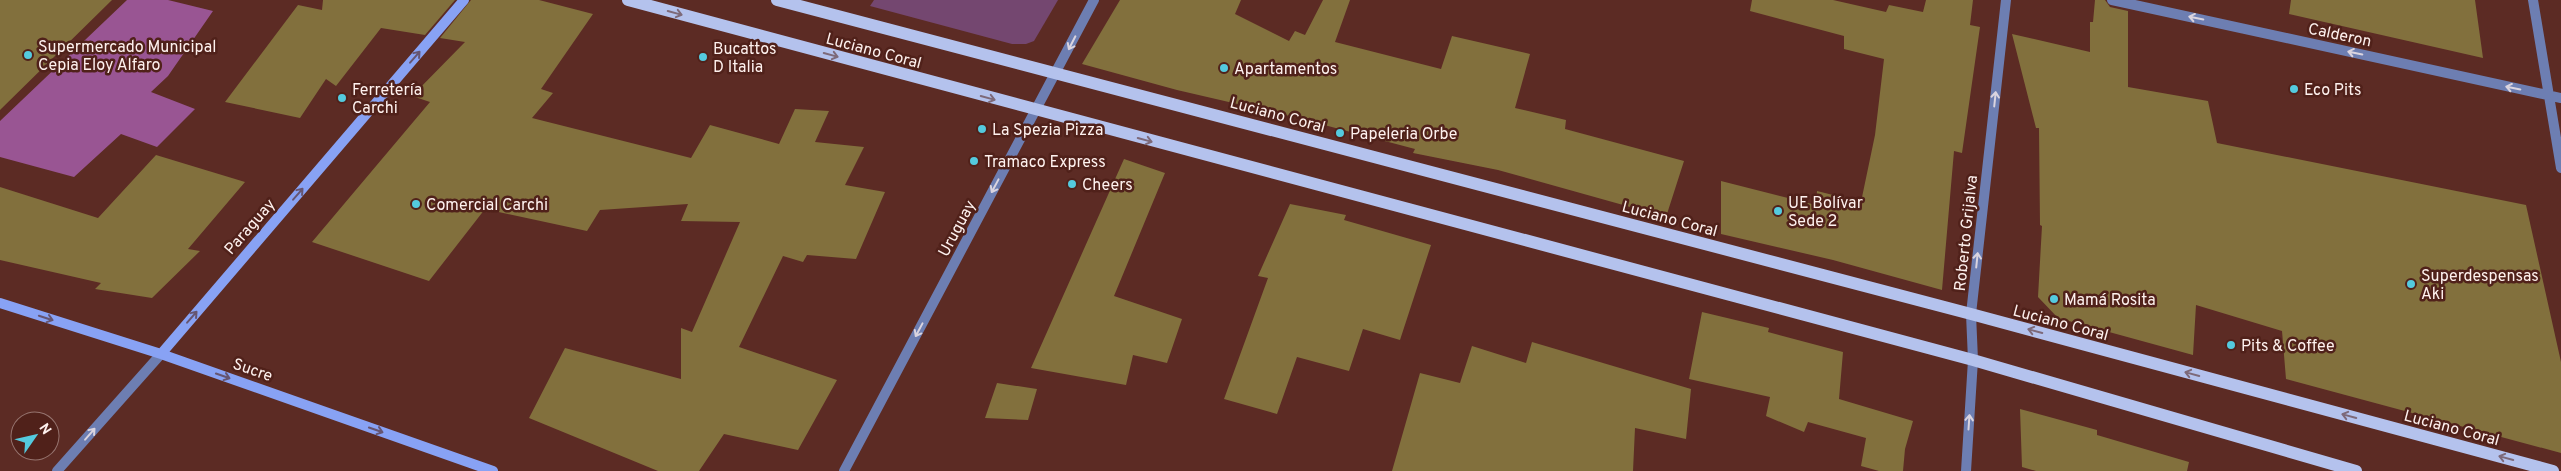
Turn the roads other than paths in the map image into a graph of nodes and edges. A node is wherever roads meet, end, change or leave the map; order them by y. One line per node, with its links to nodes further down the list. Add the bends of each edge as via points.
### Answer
1 (464, 0): 15 (street, Paraguay, one-way to 1)
2 (628, 0): 11 (main road, Luciano Coral, one-way to 11)
3 (777, 0): 8 (main road, Luciano Coral)
4 (1094, 0): 8 (street, Uruguay, one-way to 8)
5 (2006, 0): 14 (street, Roberto Grijalva, one-way to 5)
6 (2112, 0): 9 (street, Calderon, one-way to 6)
7 (2533, 0): 9 (street)
8 (1057, 73): 11 (street, Uruguay); 14 (main road, Luciano Coral)
9 (2548, 95): 10 (street, Calderon); 12 (street)
10 (2561, 98)
11 (1035, 111): 16 (main road, Luciano Coral, one-way to 16); 19 (street, Uruguay, one-way to 19)
12 (2561, 168)
13 (0, 303): 15 (street, Sucre, one-way to 15)
14 (1971, 314): 16 (street, Roberto Grijalva); 22 (main road, Luciano Coral, one-way to 14)
15 (160, 354): 17 (street, Paraguay, one-way to 15); 18 (street, Sucre, one-way to 18)
16 (1973, 360): 20 (street, Roberto Grijalva, one-way to 16); 21 (main road, Luciano Coral)
17 (57, 471)
18 (493, 471)
19 (844, 471)
20 (1966, 471)
21 (2356, 471)
22 (2553, 471)

